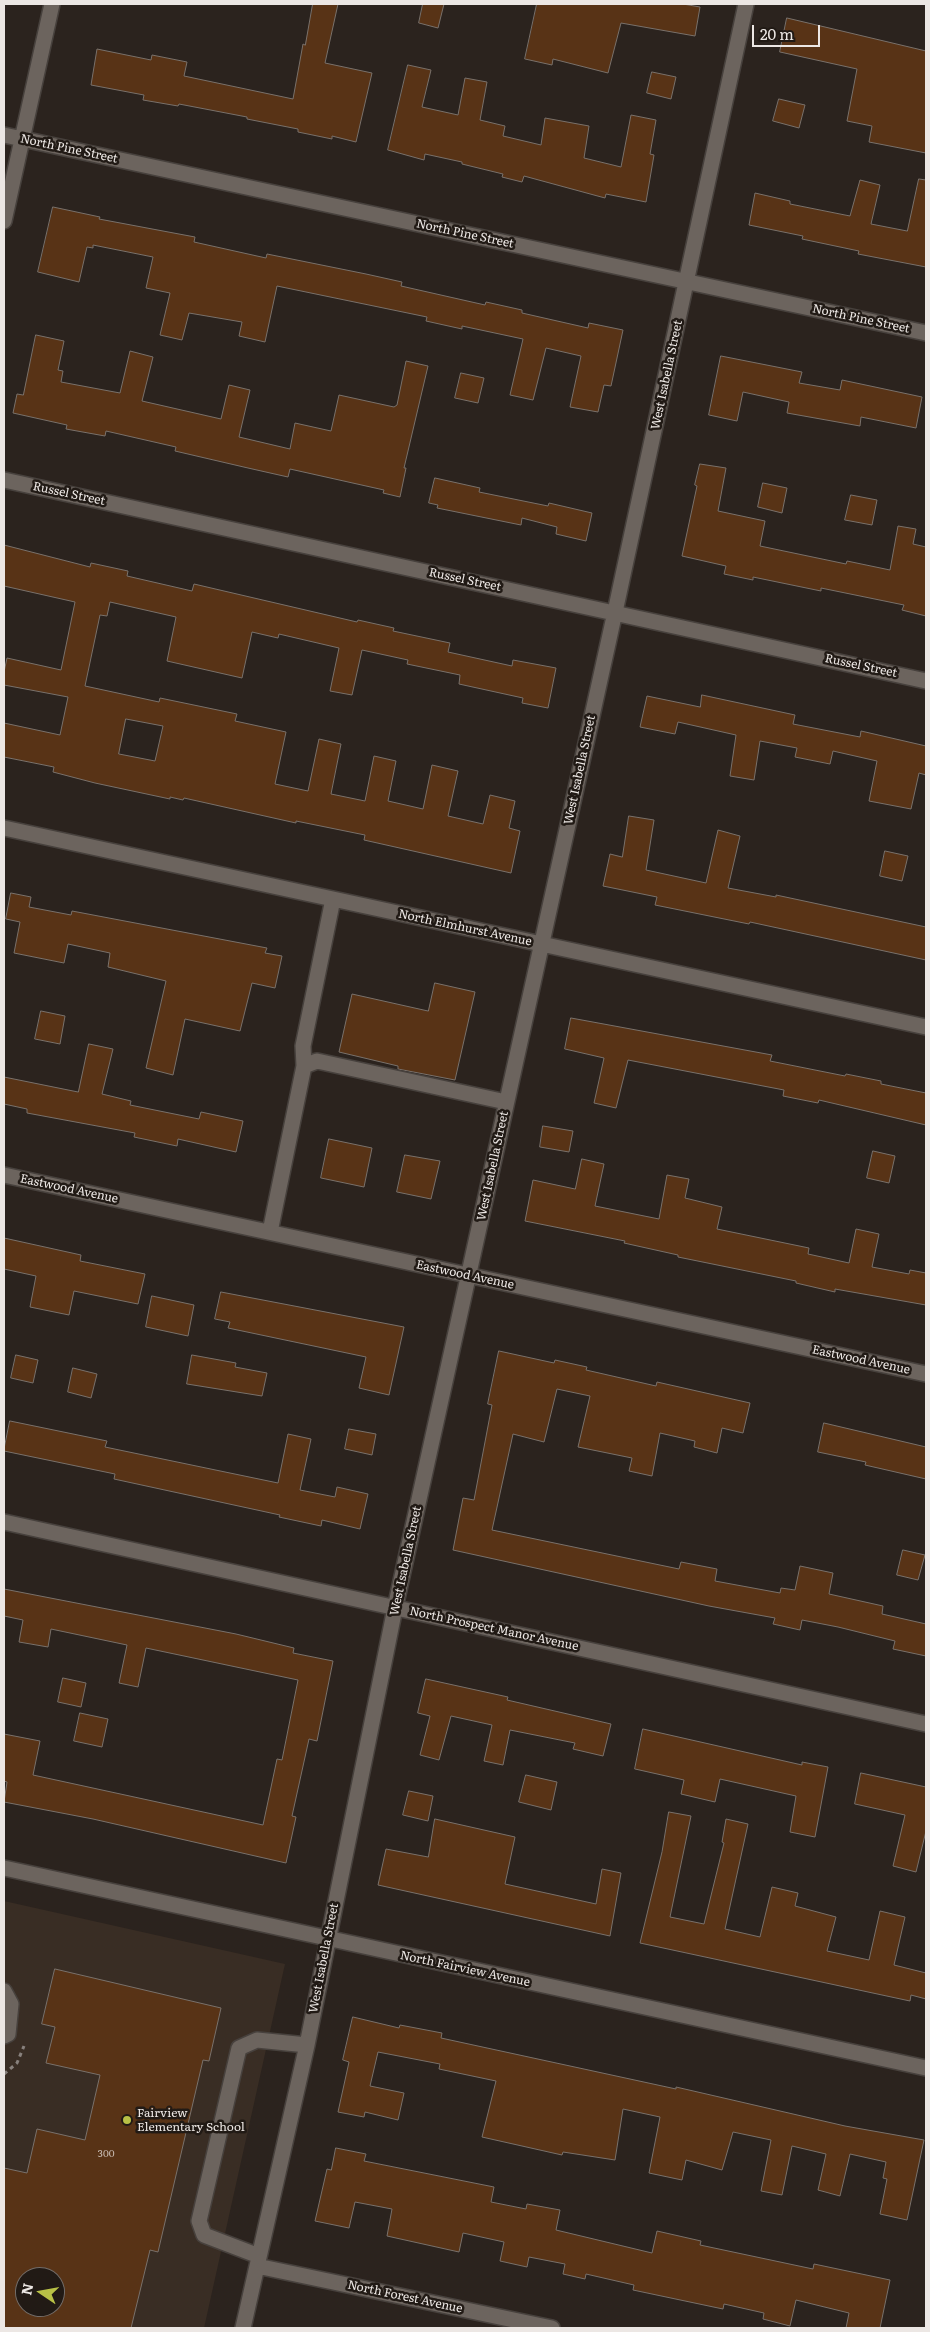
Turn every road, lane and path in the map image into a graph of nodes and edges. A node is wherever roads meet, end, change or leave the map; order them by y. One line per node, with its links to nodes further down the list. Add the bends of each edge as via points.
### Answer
1 (52, 4): 4 (street)
2 (746, 4): 6 (street, West Isabella Street)
3 (4, 135): 4 (street, North Pine Street)
4 (22, 139): 5 (street); 6 (street, North Pine Street)
5 (4, 221)
6 (687, 282): 7 (street, North Pine Street); 9 (street, West Isabella Street)
7 (926, 332)
8 (4, 480): 9 (street, Russel Street)
9 (615, 612): 10 (street, Russel Street); 13 (street, West Isabella Street)
10 (926, 681)
11 (4, 828): 12 (street, North Elmhurst Avenue)
12 (333, 899): 13 (street, North Elmhurst Avenue); 15 (street, via 303,1046)
13 (542, 944): 14 (street, North Elmhurst Avenue); 16 (street, West Isabella Street)
14 (926, 1028)
15 (304, 1066): 16 (street, via 317,1060); 18 (street)
16 (506, 1102): 19 (street, West Isabella Street)
17 (4, 1174): 18 (street, Eastwood Avenue)
18 (270, 1232): 19 (street, Eastwood Avenue)
19 (469, 1276): 20 (street, Eastwood Avenue); 22 (street, West Isabella Street)
20 (926, 1374)
21 (4, 1522): 22 (street, North Prospect Manor Avenue)
22 (395, 1608): 23 (street, North Prospect Manor Avenue); 25 (street, West Isabella Street)
23 (926, 1724)
24 (4, 1868): 25 (street, North Fairview Avenue)
25 (327, 1939): 28 (street, West Isabella Street); 29 (street, North Fairview Avenue)
26 (4, 1991): 27 (street, via 11,2004 8,2034)
27 (4, 2036)
28 (308, 2045): 30 (street, West Isabella Street); 30 (street, North Forest Avenue, via 257,2040 239,2048 236,2057 199,2221 204,2235)
29 (926, 2068)
30 (258, 2261): 31 (street, West Isabella Street); 32 (street, North Forest Avenue)
31 (243, 2328)
32 (552, 2328)

